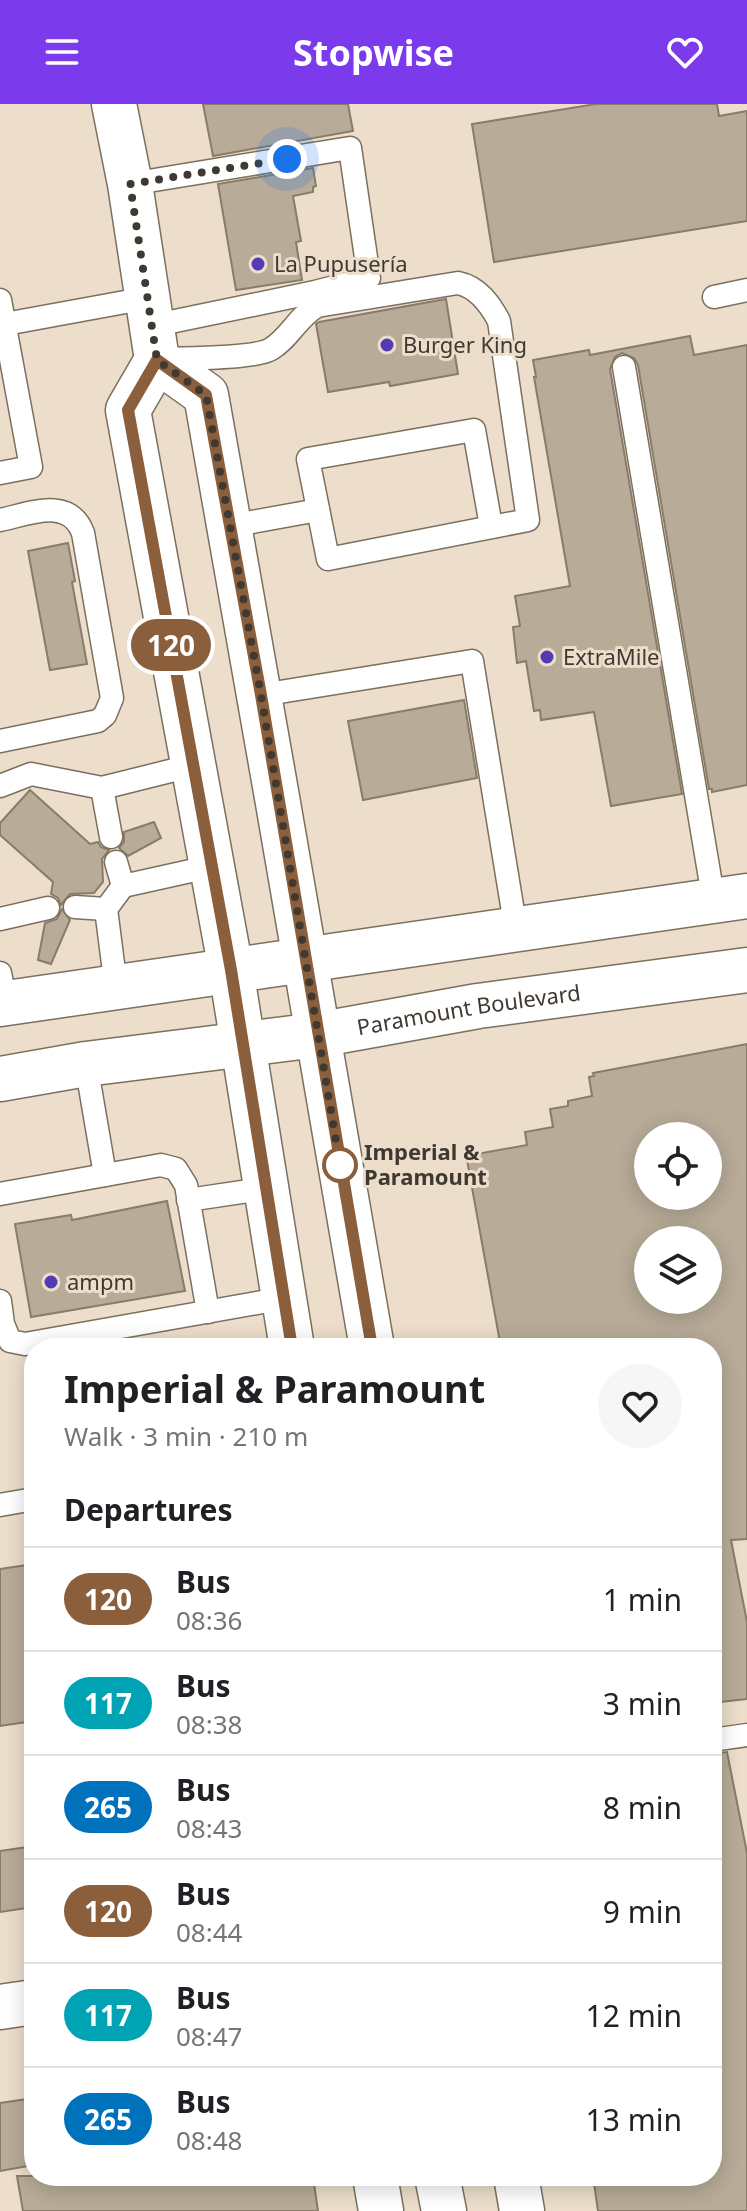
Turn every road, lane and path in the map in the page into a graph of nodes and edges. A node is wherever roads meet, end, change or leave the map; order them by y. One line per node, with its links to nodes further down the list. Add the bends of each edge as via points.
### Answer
1 (114, 104): 2 (main road)
2 (130, 184): 7 (main road); 7 (lane, via 350,148 369,278)
3 (747, 290): 4 (lane)
4 (714, 297)
5 (0, 300): 6 (lane)
6 (2, 325): 7 (lane); 9 (lane, via 31,467)
7 (152, 328): 12 (main road, via 206,395); 13 (lane, via 269,351 317,306 466,285 499,321 528,520); 16 (main road, via 128,410)
8 (624, 367): 23 (lane)
9 (0, 473)
10 (318, 510): 12 (lane); 13 (lane, via 328,559); 13 (lane, via 308,459 474,430)
11 (0, 520): 15 (lane, via 52,509 77,519 112,698 98,721)
12 (230, 526): 14 (main road)
13 (491, 526)
14 (261, 695): 28 (lane, via 472,661); 29 (main road)
15 (0, 741)
16 (194, 765): 18 (lane); 21 (main road)
17 (0, 786): 18 (lane, via 31,774)
18 (102, 788): 19 (lane)
19 (111, 837)
20 (116, 862): 22 (lane)
21 (213, 866): 22 (lane); 30 (main road)
22 (123, 886): 26 (lane)
23 (730, 899): 28 (main road)
24 (75, 907): 26 (lane)
25 (48, 908): 27 (lane)
26 (106, 909): 32 (lane)
27 (0, 919)
28 (516, 930): 29 (main road)
29 (305, 960): 30 (main road); 34 (main road)
30 (231, 970): 32 (main road); 35 (main road)
31 (747, 970): 34 (main road, Paramount Boulevard, via 478,1006)
32 (116, 987): 33 (main road)
33 (2, 993)
34 (317, 1035): 35 (main road, Paramount Boulevard); 47 (main road)
35 (244, 1044): 36 (main road, Paramount Boulevard); 39 (main road)
36 (86, 1064): 37 (main road, Paramount Boulevard); 38 (lane)
37 (0, 1079)
38 (105, 1175): 40 (lane); 41 (lane, via 161,1165 176,1169)
39 (268, 1188): 41 (lane); 42 (main road)
40 (0, 1194)
41 (188, 1200): 44 (lane)
42 (285, 1298): 44 (lane); 46 (main road)
43 (0, 1301): 48 (lane, via 10,1341)
44 (208, 1312): 45 (lane)
45 (59, 1338)
46 (291, 1338)
47 (370, 1338)
48 (24, 1344)
49 (24, 1501): 50 (lane)
50 (0, 1505)
51 (747, 1735): 52 (lane)
52 (722, 1739)
53 (24, 2003): 54 (main road)
54 (0, 2007)
55 (377, 2186): 58 (main road)
56 (439, 2186): 59 (main road)
57 (518, 2186): 60 (main road)
58 (381, 2211)
59 (444, 2211)
60 (522, 2211)

